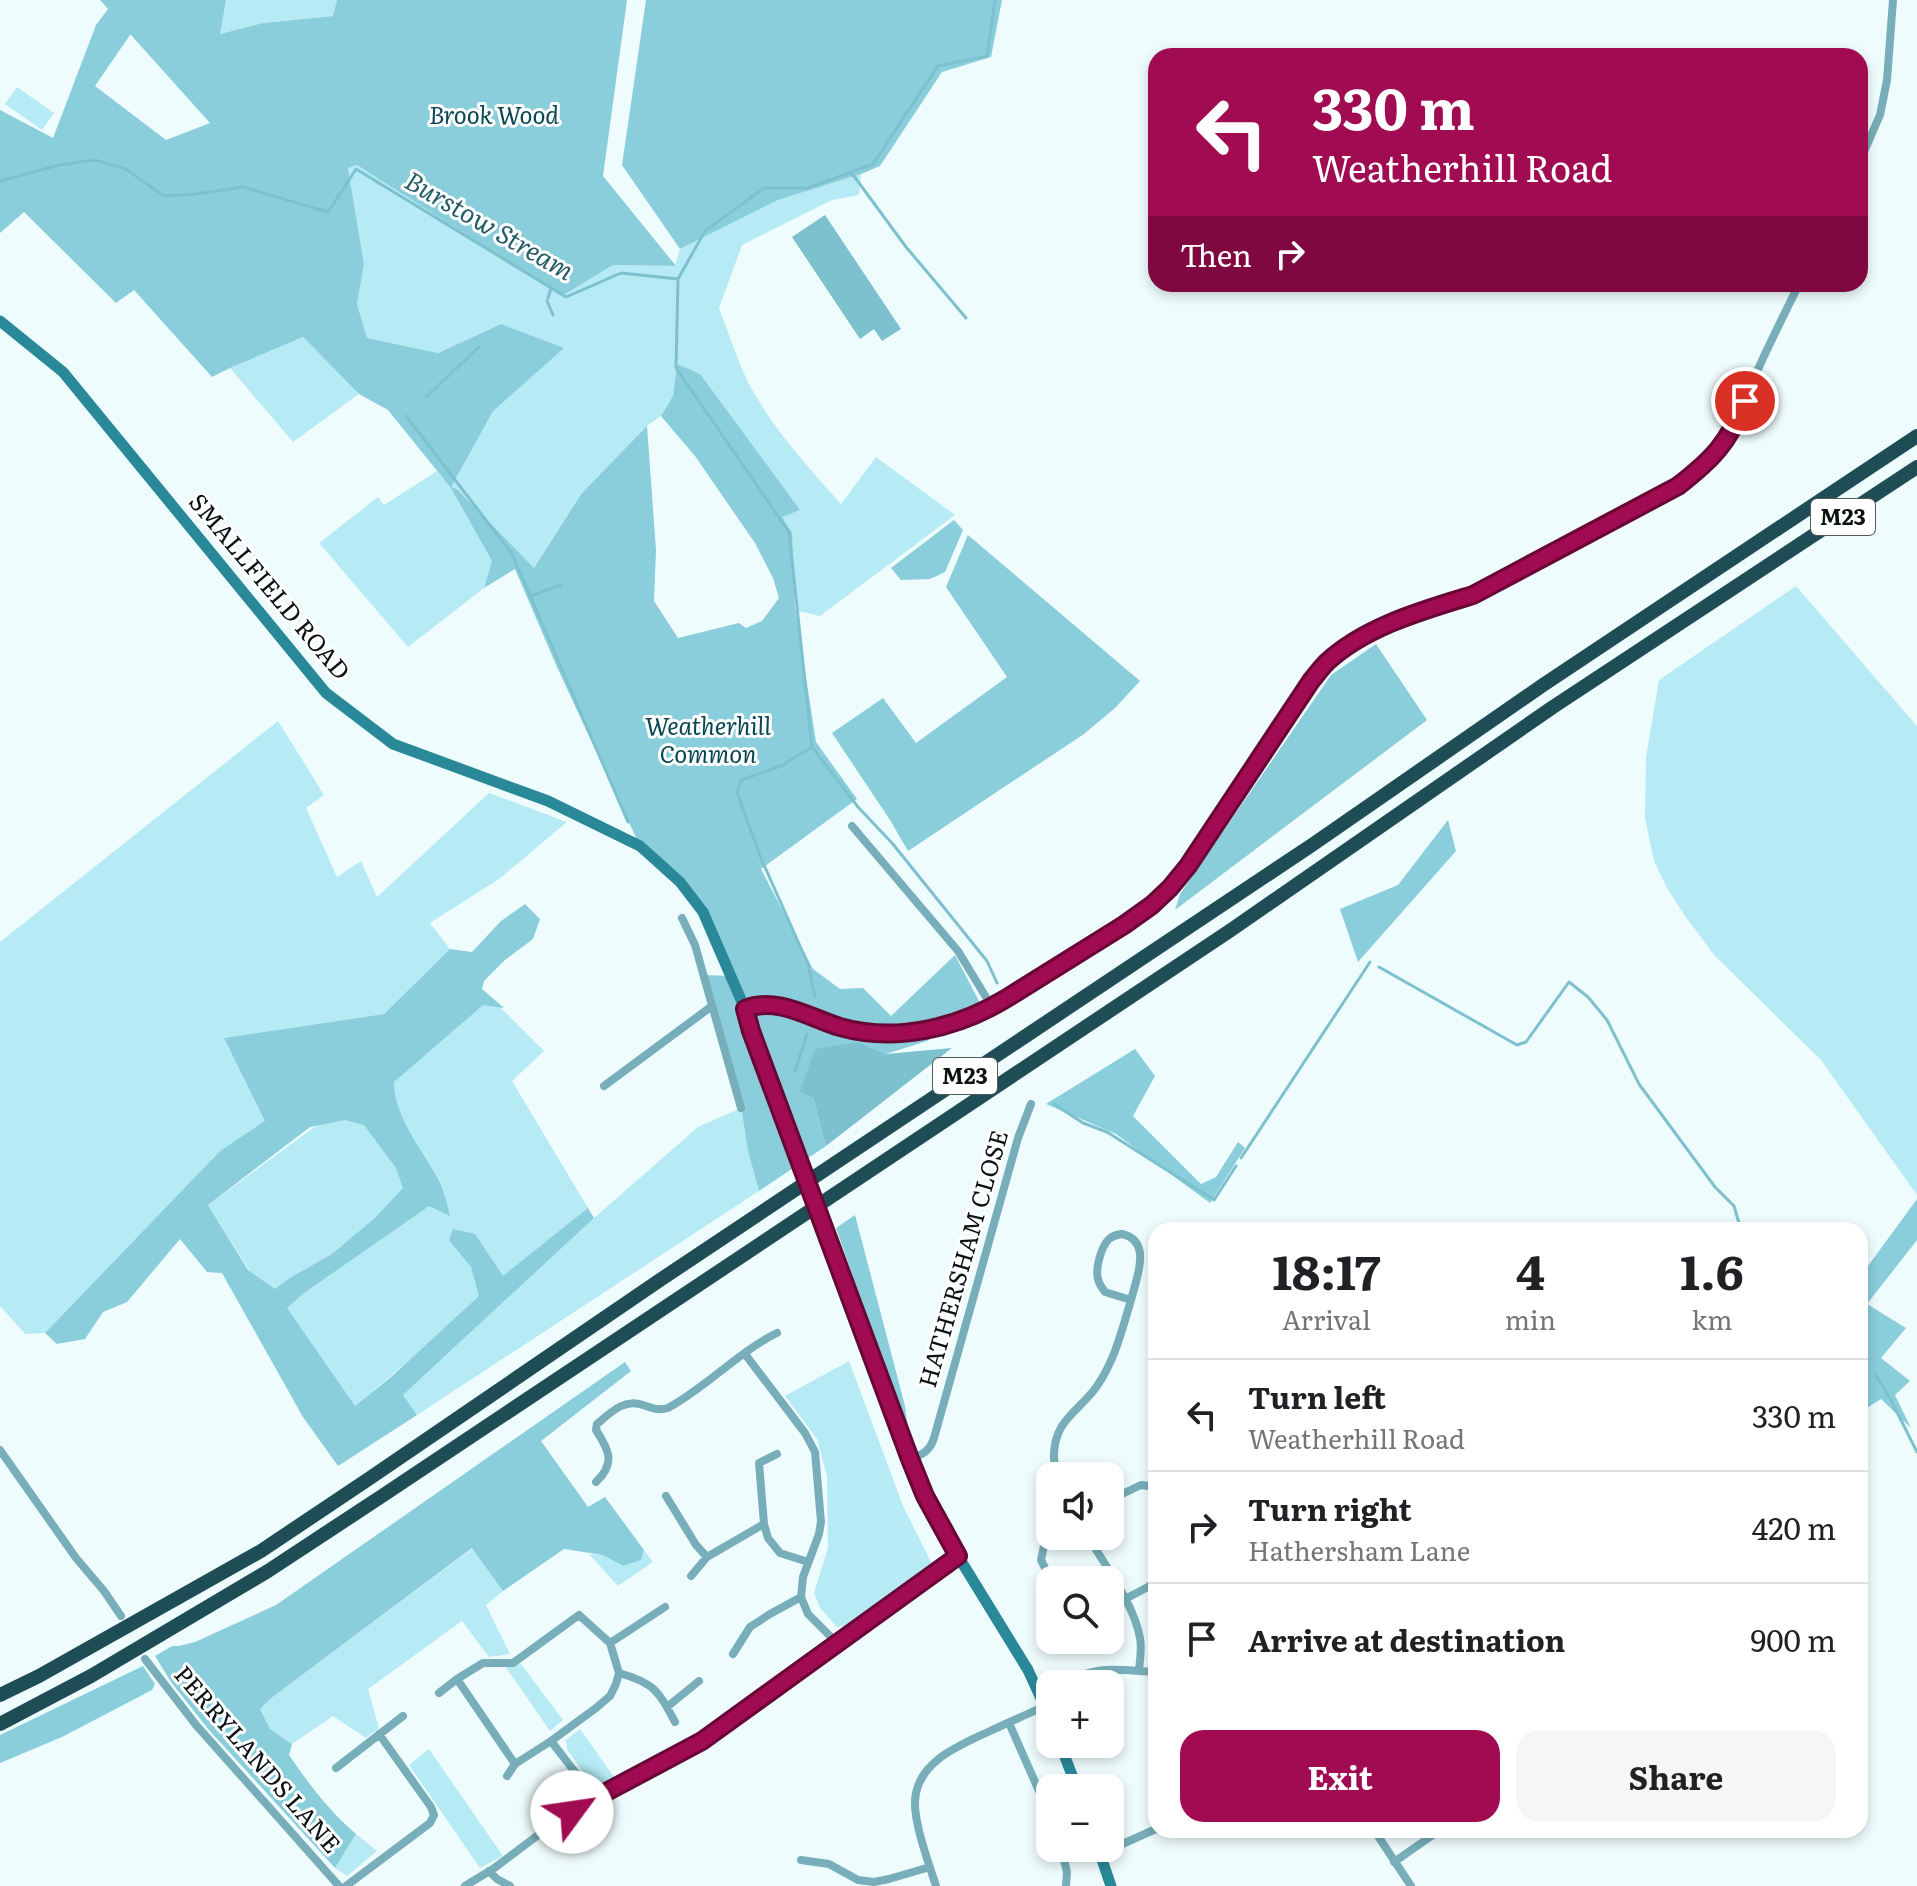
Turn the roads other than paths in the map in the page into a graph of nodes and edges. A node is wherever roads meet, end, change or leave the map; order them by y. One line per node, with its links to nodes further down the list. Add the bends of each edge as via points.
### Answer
1 (1893, 0): 2 (street, via 1887,80)
2 (1868, 143)
3 (1795, 292): 12 (street, via 1736,423 1705,466 1652,501 1473,595 1372,632 1328,661 1170,888 1124,925)
4 (0, 321): 9 (street, SMALLFIELD ROAD, via 63,372 326,693 393,744 548,801 640,846 680,882)
5 (1917, 436): 53 (highway, M23, via 261,1551)
6 (1917, 467): 59 (highway, M23, via 268,1571)
7 (852, 826): 12 (street, via 958,951)
8 (682, 918): 10 (street)
9 (715, 936): 10 (street); 13 (street, SMALLFIELD ROAD)
10 (695, 945): 11 (street)
11 (712, 1006): 14 (street); 16 (street)
12 (992, 1007): 13 (street, via 914,1033 841,1027 774,1006)
13 (745, 1009): 22 (street, SMALLFIELD ROAD)
14 (604, 1086)
15 (1031, 1104): 22 (street, HATHERSHAM CLOSE, via 934,1438 926,1452)
16 (741, 1108)
17 (1131, 1300): 17 (street, via 1105,1292 1098,1279 1104,1246 1115,1235 1130,1236 1140,1247); 23 (street, via 1117,1348 1096,1387 1054,1441)
18 (777, 1333): 19 (street)
19 (745, 1354): 24 (street, via 668,1408 629,1403 597,1424 609,1460); 32 (street, via 815,1452 821,1522)
20 (0, 1450): 38 (street)
21 (777, 1454): 28 (street, via 759,1463)
22 (910, 1459): 30 (street, SMALLFIELD ROAD)
23 (1055, 1462)
24 (596, 1482)
25 (1148, 1486): 26 (street)
26 (1124, 1493)
27 (666, 1496): 31 (street)
28 (764, 1524): 31 (street); 32 (street, via 780,1553)
29 (1096, 1550): 36 (street)
30 (958, 1556): 42 (street); 51 (street, SMALLFIELD ROAD)
31 (707, 1557): 33 (street)
32 (808, 1562): 35 (street)
33 (691, 1576)
34 (1148, 1587): 36 (street)
35 (801, 1597): 42 (street, via 808,1614); 43 (street, via 750,1627)
36 (1125, 1599): 46 (street, via 1140,1639)
37 (665, 1607): 39 (street)
38 (121, 1616)
39 (647, 1619): 40 (street); 41 (street)
40 (652, 1629)
41 (610, 1643): 48 (street); 49 (street, via 579,1615 513,1663 483,1663)
42 (838, 1644): 66 (street, via 702,1741)
43 (733, 1654)
44 (145, 1659): 77 (street, PERRYLANDS LANE, via 196,1725)
45 (1097, 1670): 46 (street)
46 (1139, 1670): 47 (street)
47 (1148, 1671)
48 (619, 1673): 54 (street, via 654,1687); 61 (street, via 610,1696)
49 (457, 1679): 52 (street); 62 (street)
50 (699, 1681): 54 (street)
51 (1036, 1684)
52 (439, 1693)
53 (0, 1695)
54 (667, 1707): 57 (street)
55 (1036, 1708): 58 (street)
56 (403, 1716): 60 (street)
57 (675, 1722)
58 (1009, 1723): 65 (street); 75 (street, via 941,1756 926,1771 915,1801)
59 (0, 1724)
60 (379, 1734): 63 (street); 78 (street, via 434,1815)
61 (551, 1741): 62 (street); 66 (street)
62 (515, 1764): 64 (street)
63 (336, 1768)
64 (507, 1776)
65 (1036, 1784)
66 (595, 1798): 76 (street)
67 (1148, 1832): 70 (street)
68 (1379, 1838): 74 (street)
69 (1428, 1838): 74 (street)
70 (1124, 1841)
71 (801, 1860): 75 (street, via 829,1864 858,1880 874,1882)
72 (1064, 1862): 82 (street)
73 (1103, 1862): 83 (street)
74 (1394, 1862): 84 (street)
75 (930, 1867): 81 (street)
76 (489, 1871): 79 (street); 80 (street)
77 (339, 1886)
78 (346, 1886)
79 (465, 1886)
80 (510, 1886)
81 (936, 1886)
82 (1066, 1886)
83 (1111, 1886)
84 (1411, 1886)

